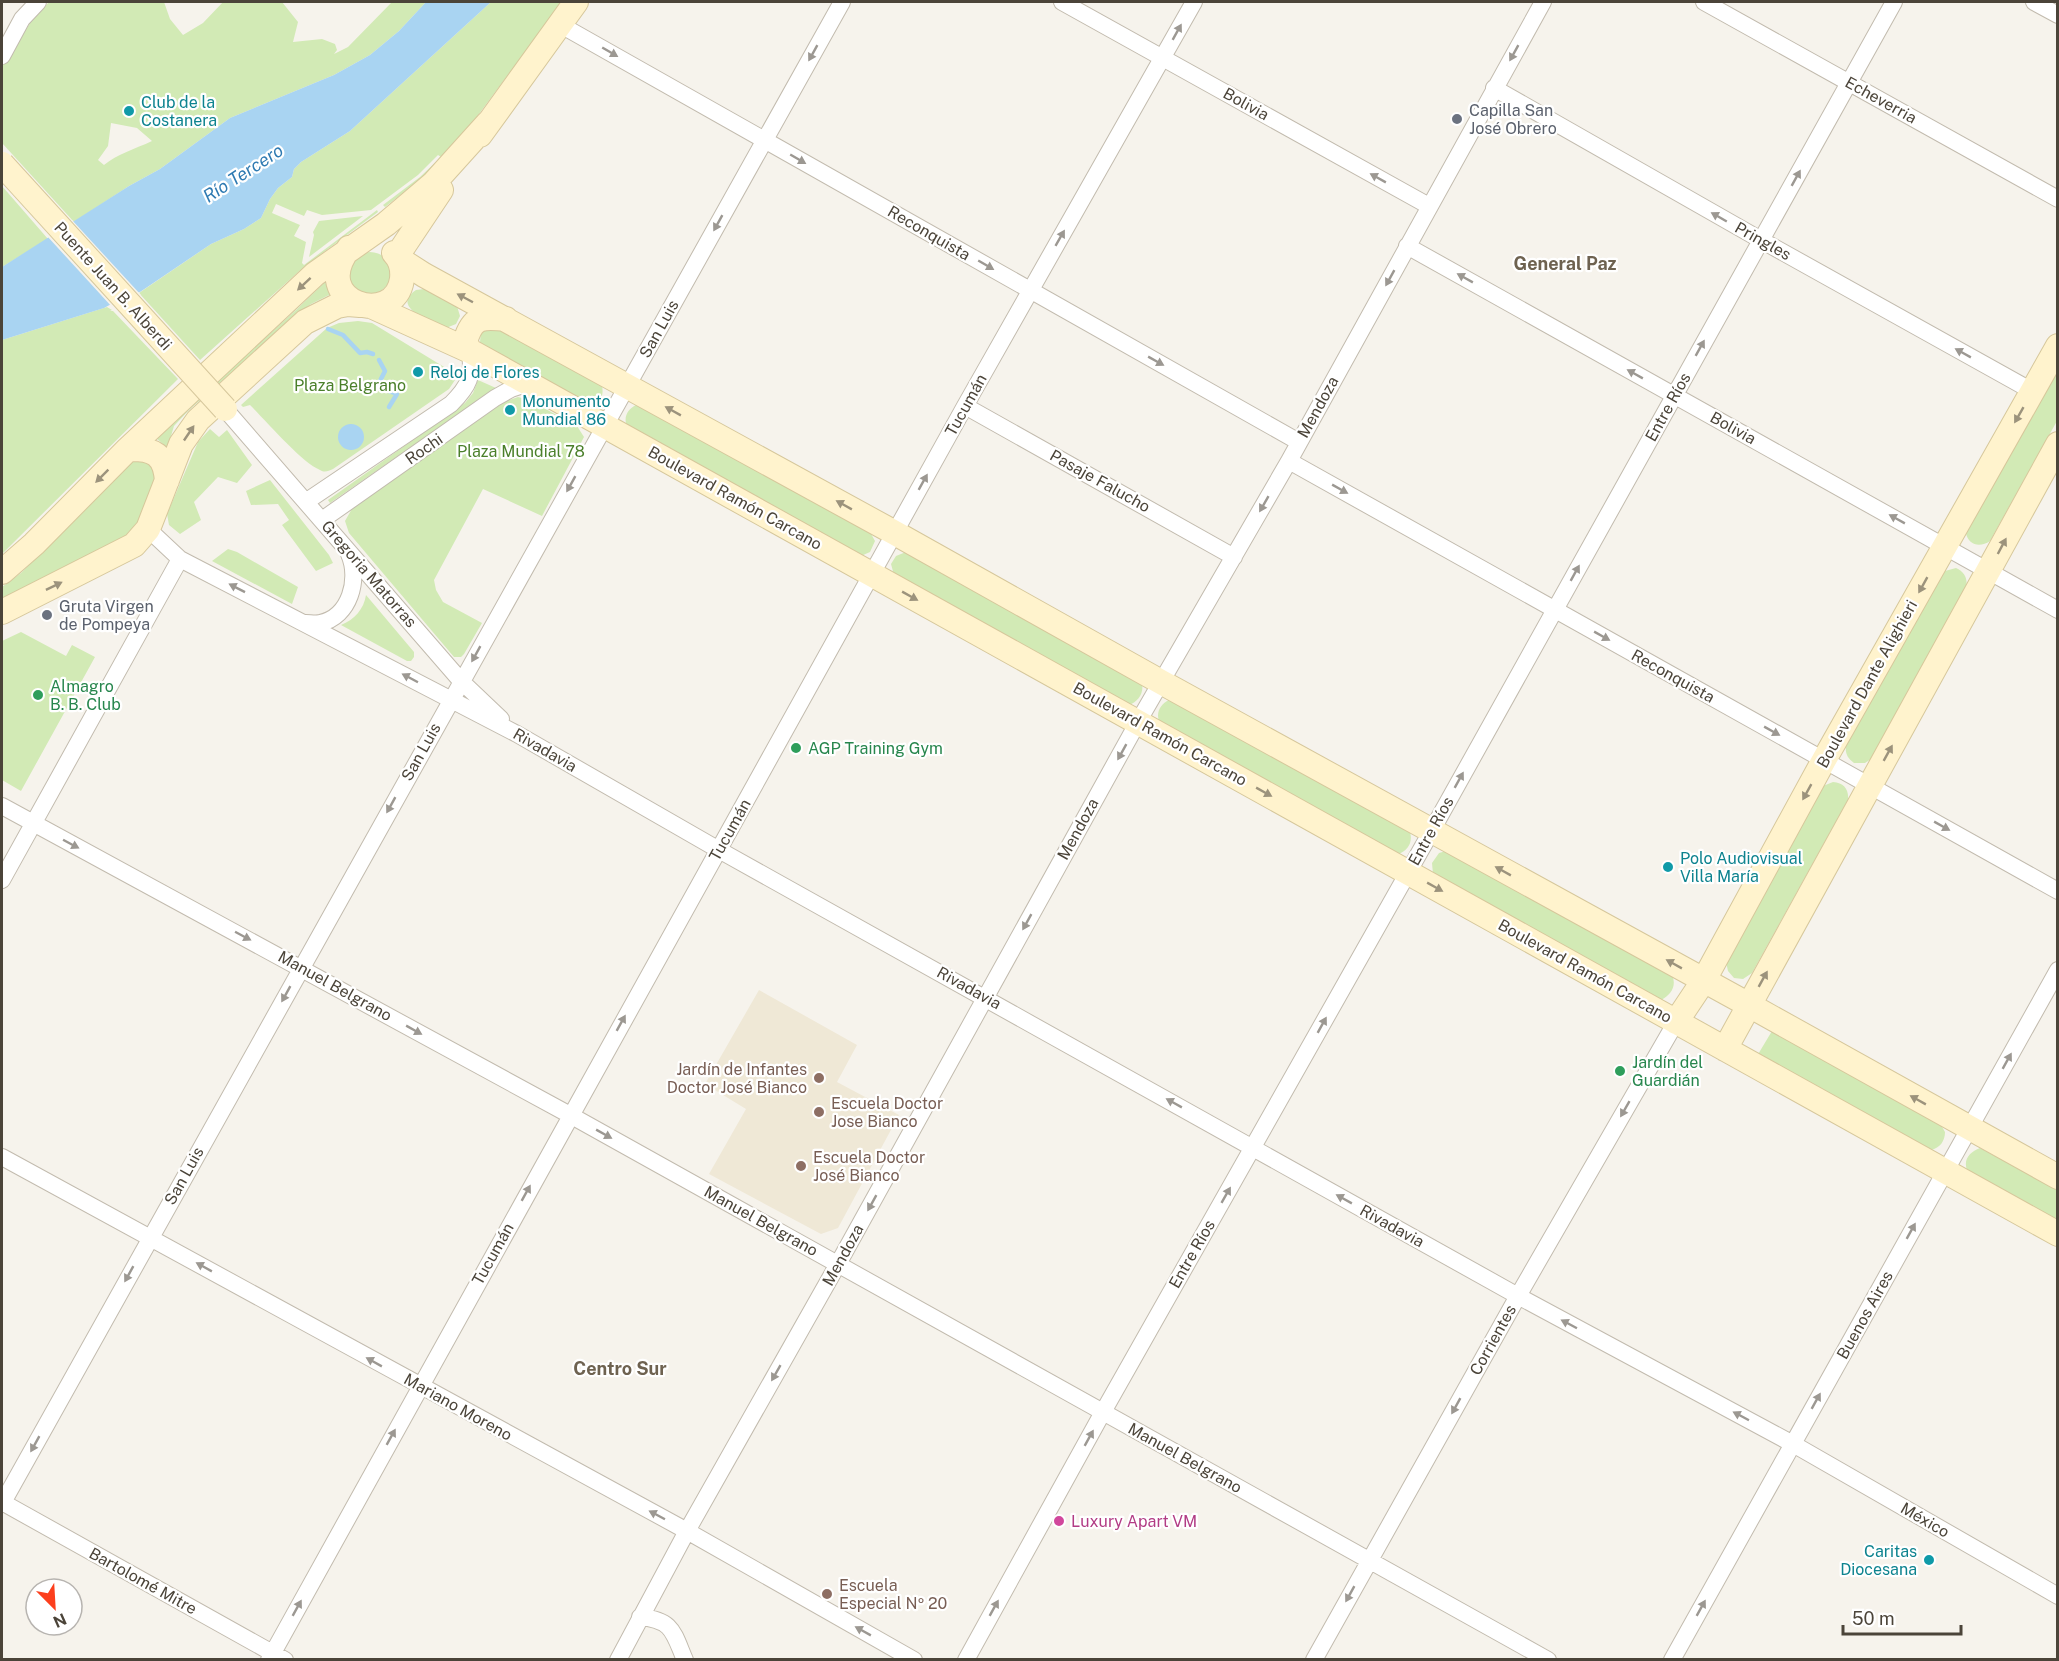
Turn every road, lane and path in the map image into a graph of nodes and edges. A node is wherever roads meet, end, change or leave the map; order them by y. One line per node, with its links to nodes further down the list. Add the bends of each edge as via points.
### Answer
1 (38, 2): 11 (street)
2 (576, 2): 12 (main road)
3 (842, 2): 20 (street, San Luis, one-way to 20)
4 (1062, 2): 16 (street, Bolivia)
5 (1194, 2): 16 (street, Tucumán, one-way to 5)
6 (1543, 2): 18 (street, Mendoza, one-way to 18)
7 (1704, 2): 17 (street, Echeverria)
8 (1894, 2): 17 (street, Entre Ríos)
9 (2034, 2): 10 (street)
10 (2058, 15)
11 (22, 19): 13 (street); 15 (street)
12 (559, 24): 19 (main road); 20 (street, Reconquista, one-way to 20)
13 (2, 27)
14 (2, 41): 15 (street)
15 (2, 56)
16 (1162, 58): 23 (street, Bolivia, one-way to 16); 28 (street, Tucumán, one-way to 16)
17 (1849, 82): 22 (street, Echeverria); 24 (street, Entre Ríos, one-way to 17)
18 (1494, 88): 23 (street, Mendoza); 24 (street, Pringles, one-way to 18)
19 (488, 123): 25 (main road, via 426,190); 27 (main road)
20 (764, 140): 28 (street, Reconquista, one-way to 28); 34 (street, San Luis, one-way to 34)
21 (2, 164): 38 (main road, Puente Juan B. Alberdi, bridge)
22 (2058, 199)
23 (1429, 206): 26 (street, Mendoza)
24 (1761, 240): 35 (street, Pringles, one-way to 24); 36 (street, Entre Ríos, one-way to 24)
25 (355, 245): 27 (main road, via 381,243); 29 (main road, via 339,264 338,280 345,295); 42 (main road, one-way to 42, via 315,274)
26 (1407, 246): 36 (street, Bolivia, one-way to 26); 40 (street, Mendoza, one-way to 40)
27 (398, 258): 29 (main road, via 402,280 398,290 382,304); 30 (main road, one-way to 27)
28 (1030, 290): 37 (street, Tucumán); 40 (street, Reconquista, one-way to 40)
29 (365, 306): 32 (main road, Boulevard Ramón Carcano); 44 (main road, one-way to 29, via 181,444 205,412 305,322 337,306)
30 (506, 319): 32 (main road, via 475,321 465,342); 34 (main road)
31 (2058, 346): 35 (main road, Boulevard Dante Alighieri)
32 (470, 351): 33 (main road, Boulevard Ramón Carcano); 45 (street, Rochi, via 472,375 451,404)
33 (529, 383): 39 (main road, Boulevard Ramón Carcano); 46 (street, Rochi, via 495,398)
34 (627, 386): 39 (street, San Luis); 48 (main road, one-way to 34)
35 (2032, 391): 49 (main road, Boulevard Dante Alighieri, one-way to 49)
36 (1674, 396): 49 (street, Bolivia, one-way to 36); 56 (street, Entre Ríos, one-way to 36)
37 (965, 406): 48 (street, Tucumán, one-way to 37); 51 (street, Pasaje Falucho)
38 (225, 409): 45 (street, Gregoria Matorras)
39 (604, 425): 55 (main road, Boulevard Ramón Carcano); 60 (street, San Luis, one-way to 60)
40 (1299, 442): 43 (street, Mendoza)
41 (2058, 444): 54 (main road, one-way to 41)
42 (128, 450): 44 (main road, via 146,449 158,455); 53 (main road, one-way to 53)
43 (1289, 460): 51 (street, Mendoza, one-way to 51); 56 (street, Reconquista, one-way to 56)
44 (167, 482): 47 (main road)
45 (307, 501): 46 (street, Gregoria Matorras)
46 (322, 520): 50 (street, Gregoria Matorras)
47 (148, 529): 52 (street, Rivadavia); 58 (main road, one-way to 47, via 134,545)
48 (895, 533): 55 (street, Tucumán); 61 (main road)
49 (1945, 546): 54 (street, Bolivia); 65 (main road, Boulevard Dante Alighieri, one-way to 65)
50 (346, 548): 59 (street, via 355,579 345,605 334,617); 60 (street, Gregoria Matorras)
51 (1234, 557): 61 (street, Mendoza)
52 (180, 559): 59 (street, Rivadavia, one-way to 52); 68 (street)
53 (2, 572)
54 (1988, 572): 57 (street, Bolivia); 66 (main road, one-way to 54)
55 (872, 574): 63 (main road, Boulevard Ramón Carcano, one-way to 63); 70 (street, Tucumán)
56 (1555, 609): 65 (street, Reconquista, one-way to 65); 69 (street, Entre Ríos, one-way to 56)
57 (2058, 610)
58 (2, 612)
59 (306, 623): 62 (street, Rivadavia, one-way to 59)
60 (461, 681): 62 (street, San Luis); 64 (street, Gregoria Matorras)
61 (1161, 682): 63 (street, Mendoza); 69 (main road)
62 (451, 699): 64 (street, Rivadavia); 74 (street, San Luis, one-way to 74)
63 (1138, 722): 71 (main road, Boulevard Ramón Carcano, one-way to 71); 77 (street, Mendoza, one-way to 77)
64 (517, 734): 70 (street, Rivadavia)
65 (1824, 760): 66 (street, Reconquista); 76 (main road, Boulevard Dante Alighieri, one-way to 76)
66 (1870, 786): 73 (street, Reconquista, one-way to 73); 78 (main road, one-way to 66)
67 (2, 806): 68 (street, Manuel Belgrano)
68 (33, 823): 72 (street); 74 (street, Manuel Belgrano, one-way to 74)
69 (1431, 832): 71 (street, Entre Ríos); 76 (main road, one-way to 69)
70 (719, 850): 77 (street, Rivadavia); 81 (street, Tucumán, one-way to 70)
71 (1408, 872): 79 (main road, Boulevard Ramón Carcano, one-way to 79); 83 (street, Entre Ríos, one-way to 71)
72 (2, 880)
73 (2058, 891)
74 (301, 968): 81 (street, Manuel Belgrano, one-way to 81); 88 (street, San Luis, one-way to 88)
75 (2058, 970): 82 (street, Buenos Aires, one-way to 75)
76 (1704, 980): 78 (main road); 79 (main road, Boulevard Dante Alighieri)
77 (985, 997): 83 (street, Rivadavia, one-way to 77); 89 (street, Mendoza, one-way to 89)
78 (1749, 1005): 80 (main road); 82 (main road, one-way to 78)
79 (1676, 1022): 80 (main road, Boulevard Ramón Carcano); 90 (street, Corrientes, one-way to 90)
80 (1725, 1048): 85 (main road, Boulevard Ramón Carcano)
81 (570, 1115): 89 (street, Manuel Belgrano, one-way to 89); 91 (street, Tucumán, one-way to 81)
82 (1969, 1129): 85 (street, Buenos Aires); 86 (main road)
83 (1253, 1148): 90 (street, Rivadavia, one-way to 83); 92 (street, Entre Ríos, one-way to 83)
84 (2, 1157): 88 (street, Mariano Moreno)
85 (1945, 1171): 87 (main road, Boulevard Ramón Carcano); 93 (street, Buenos Aires, one-way to 85)
86 (2058, 1177)
87 (2058, 1234)
88 (150, 1237): 91 (street, Mariano Moreno, one-way to 88); 94 (street, San Luis, one-way to 94)
89 (838, 1264): 92 (street, Manuel Belgrano); 95 (street, Mendoza, one-way to 95)
90 (1518, 1296): 93 (street, Rivadavia, one-way to 90); 96 (street, Corrientes, one-way to 96)
91 (419, 1386): 95 (street, Mariano Moreno, one-way to 91); 99 (street, Tucumán, one-way to 91)
92 (1103, 1412): 96 (street, Manuel Belgrano); 103 (street, Entre Ríos, one-way to 92)
93 (1792, 1444): 97 (street, México); 106 (street, Buenos Aires, one-way to 93)
94 (2, 1503): 99 (street, Bartolomé Mitre)
95 (687, 1531): 98 (street, Mendoza); 102 (street, Mariano Moreno, one-way to 95)
96 (1369, 1559): 104 (street, Corrientes, one-way to 104); 105 (street, Manuel Belgrano)
97 (2058, 1596)
98 (640, 1617): 100 (street, Mendoza); 101 (street, via 657,1618 667,1624)
99 (275, 1657)
100 (618, 1659)
101 (685, 1659)
102 (914, 1659)
103 (966, 1659)
104 (1314, 1659)
105 (1548, 1659)
106 (1672, 1659)

